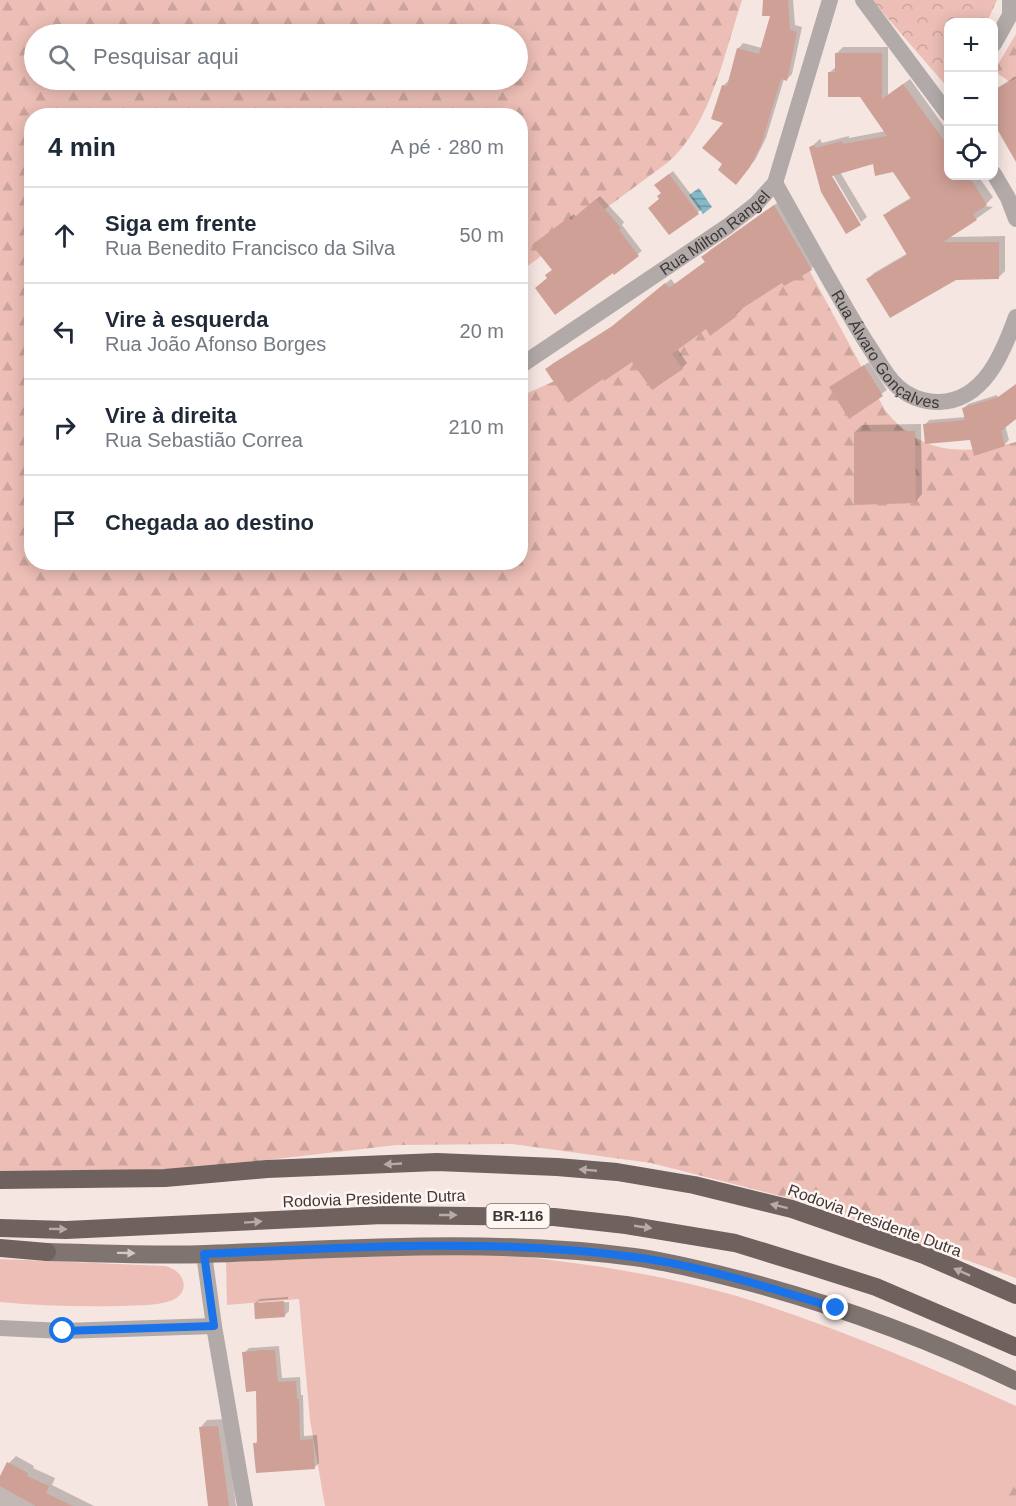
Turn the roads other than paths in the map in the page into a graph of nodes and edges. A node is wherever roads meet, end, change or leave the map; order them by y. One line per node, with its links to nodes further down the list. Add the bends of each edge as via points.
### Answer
1 (830, 0): 7 (street, Rua Milton Rangel)
2 (863, 0): 5 (street)
3 (1010, 0): 4 (street, via 1010,15)
4 (998, 35)
5 (944, 109)
6 (997, 180): 8 (street)
7 (775, 183): 9 (street, Rua Álvaro Gonçalves, via 887,375 914,398 956,400 980,386 1000,355); 10 (street, Rua Milton Rangel, via 728,226)
8 (1016, 219)
9 (1016, 317)
10 (528, 361)
11 (0, 1180): 16 (highway, Rodovia Presidente Dutra, one-way to 11, via 924,1255 792,1209 694,1185 617,1172 436,1162 165,1178)
12 (0, 1228): 19 (highway, Rodovia Presidente Dutra / BR-116, one-way to 19, via 66,1230 405,1215 554,1217 626,1225 735,1243 810,1266 876,1287)
13 (0, 1248): 14 (highway)
14 (46, 1252): 15 (main road, one-way to 15)
15 (204, 1254): 17 (street); 20 (main road, via 415,1246 504,1247 634,1257 704,1271 836,1308)
16 (1016, 1295)
17 (214, 1326): 18 (street, via 63,1331); 21 (street)
18 (0, 1328)
19 (1016, 1347)
20 (1016, 1381)
21 (245, 1506)

